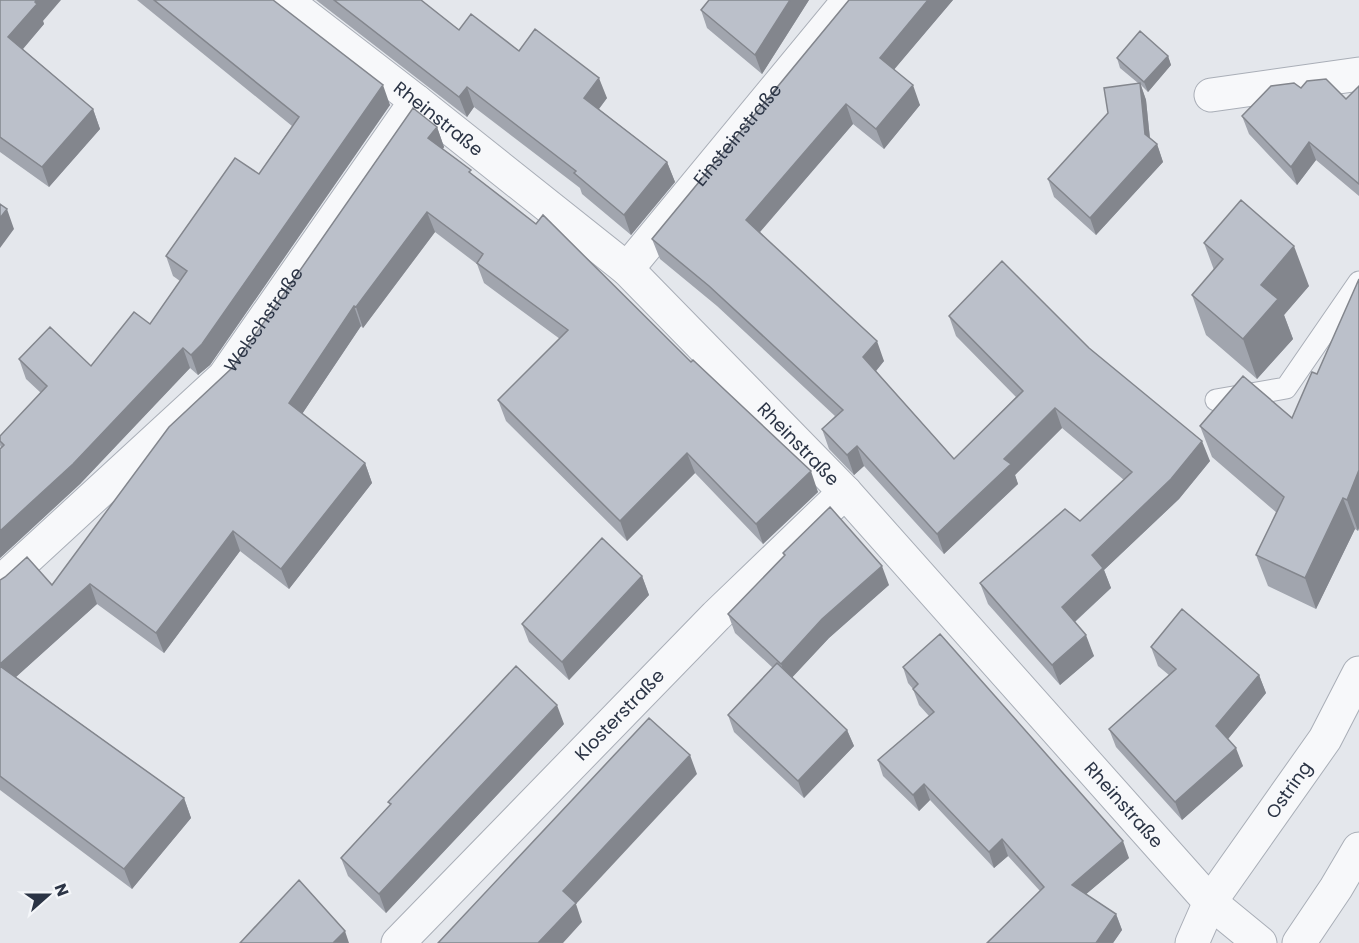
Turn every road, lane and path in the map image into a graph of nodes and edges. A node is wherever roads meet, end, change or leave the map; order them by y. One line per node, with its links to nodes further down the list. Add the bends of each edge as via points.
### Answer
1 (285, 0): 5 (street, Rheinstraße)
2 (849, 0): 6 (street, Einsteinstraße)
3 (1359, 74): 4 (street)
4 (1211, 95)
5 (416, 101): 6 (street, Rheinstraße); 10 (street, Welschstraße, via 224,378)
6 (627, 269): 9 (street, Rheinstraße)
7 (1359, 282): 8 (lane, via 1286,388)
8 (1216, 400)
9 (845, 492): 13 (street, Rheinstraße); 14 (street, Klosterstraße, via 716,616)
10 (0, 584)
11 (1359, 674): 13 (street, Ostring, via 1325,740)
12 (1359, 849): 17 (street)
13 (1210, 902): 15 (street, Ostring); 16 (street, Rheinstraße)
14 (398, 943)
15 (1192, 943)
16 (1260, 943)
17 (1299, 943)

